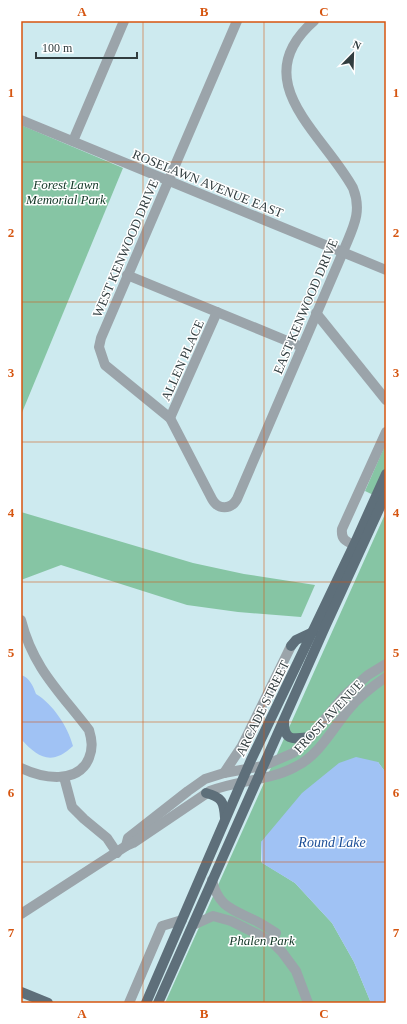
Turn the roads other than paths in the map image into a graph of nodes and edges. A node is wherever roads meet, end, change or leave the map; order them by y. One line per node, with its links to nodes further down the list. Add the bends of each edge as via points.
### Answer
1 (124, 21): 5 (street)
2 (237, 21): 6 (street, WEST KENWOOD DRIVE)
3 (314, 21): 7 (street, EAST KENWOOD DRIVE, via 302,32 292,48 287,79 296,107 350,182 356,195 357,216)
4 (21, 120): 5 (street, ROSELAWN AVENUE EAST)
5 (73, 141): 6 (street, ROSELAWN AVENUE EAST)
6 (168, 180): 7 (street, ROSELAWN AVENUE EAST); 9 (street, WEST KENWOOD DRIVE)
7 (343, 252): 8 (street, ROSELAWN AVENUE EAST); 11 (street, EAST KENWOOD DRIVE)
8 (386, 270)
9 (127, 275): 10 (street); 14 (street, WEST KENWOOD DRIVE, via 100,338 101,357 105,365)
10 (217, 312): 12 (street); 14 (street, ALLEN PLACE)
11 (316, 314): 12 (street, EAST KENWOOD DRIVE); 13 (street)
12 (302, 347): 14 (street, EAST KENWOOD DRIVE, via 237,499 230,506 223,507 214,503)
13 (386, 400)
14 (170, 418)
15 (386, 432): 18 (street, via 342,528 342,535 346,541)
16 (386, 474): 18 (main road)
17 (386, 494): 18 (main road)
18 (358, 547): 20 (main road, ARCADE STREET)
19 (21, 620): 30 (street, via 40,669 89,730 92,738 87,763 81,770)
20 (318, 628): 21 (main road, via 296,640); 24 (main road, ARCADE STREET); 28 (main road, ARCADE STREET)
21 (291, 646): 29 (street, via 242,746)
22 (386, 664): 25 (street, FROST AVENUE, via 368,675 345,695)
23 (386, 677): 31 (street, FROST AVENUE, via 350,708 309,758 296,767)
24 (284, 719): 25 (main road, via 284,729 290,738); 26 (main road, ARCADE STREET)
25 (310, 737): 26 (street, FROST AVENUE, via 293,753)
26 (263, 766): 28 (street, FROST AVENUE); 31 (main road, ARCADE STREET)
27 (21, 768): 30 (street, via 39,775)
28 (248, 768): 29 (street, FROST AVENUE); 32 (main road, ARCADE STREET)
29 (224, 772): 35 (street, FROST AVENUE, via 205,779 188,791 128,838)
30 (64, 777): 36 (street, via 72,807 107,838)
31 (257, 779): 32 (street, FROST AVENUE); 37 (main road, ARCADE STREET)
32 (242, 781): 33 (street, FROST AVENUE, via 223,785); 34 (main road, ARCADE STREET)
33 (206, 793): 34 (main road, via 220,799 224,806); 35 (street, FROST AVENUE)
34 (225, 821): 40 (main road, ARCADE STREET)
35 (126, 846): 36 (street)
36 (117, 853): 38 (street)
37 (212, 880): 39 (street, via 218,897); 41 (main road, ARCADE STREET)
38 (21, 914)
39 (233, 916): 41 (street, via 213,916); 47 (street, via 271,941 282,952 296,971)
40 (182, 920): 44 (street, via 162,926); 45 (main road, ARCADE STREET)
41 (193, 925): 46 (main road, ARCADE STREET)
42 (21, 992): 43 (main road)
43 (48, 1003)
44 (129, 1003)
45 (146, 1003)
46 (158, 1003)
47 (308, 1003)

